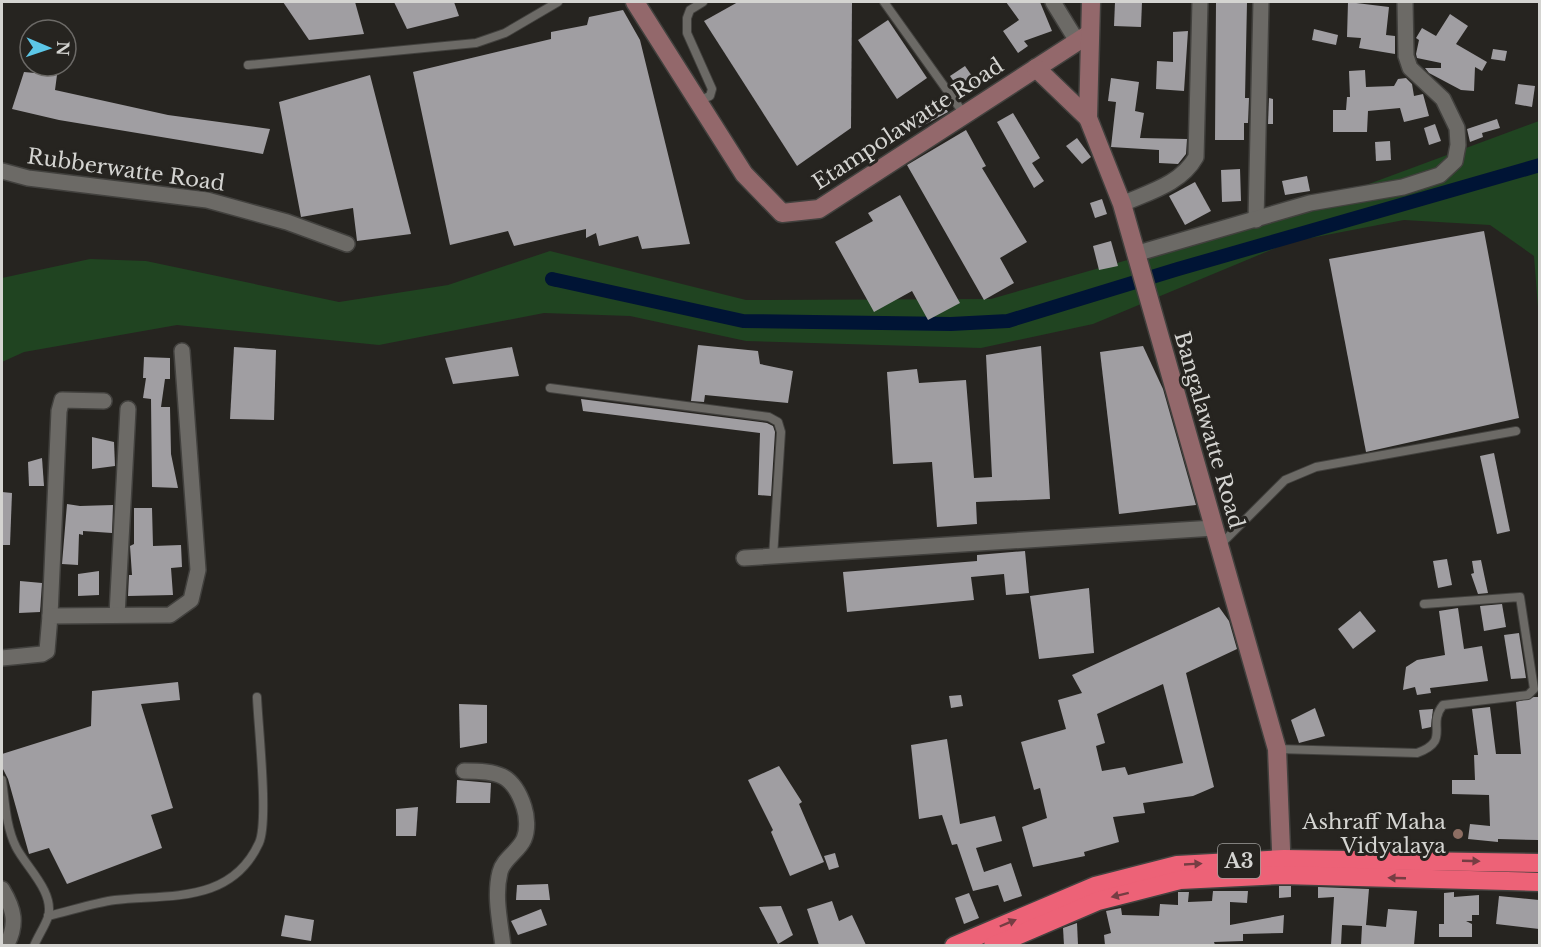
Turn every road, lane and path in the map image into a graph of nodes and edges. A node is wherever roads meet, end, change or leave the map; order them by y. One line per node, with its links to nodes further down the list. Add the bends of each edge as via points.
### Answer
1 (558, 2): 11 (lane, via 490,40)
2 (635, 2): 13 (street, Etampolawatte Road)
3 (703, 2): 13 (lane, via 690,10 686,26 712,89 710,96)
4 (884, 2): 14 (lane)
5 (1053, 2): 10 (street)
6 (1091, 2): 10 (street, Bangalawatte Road)
7 (1200, 2): 17 (street, via 1196,157 1189,170 1171,183)
8 (1261, 2): 18 (street)
9 (1405, 2): 18 (street, via 1406,56 1410,68 1443,99 1457,128 1455,161 1440,175 1403,187 1310,203)
10 (1083, 37): 12 (street, Etampolawatte Road); 15 (street, Bangalawatte Road)
11 (248, 65)
12 (1036, 68): 14 (street, Etampolawatte Road); 15 (street)
13 (698, 101): 14 (street, Etampolawatte Road, via 744,174 782,213 819,209)
14 (964, 115)
15 (1088, 118): 17 (street, Bangalawatte Road)
16 (2, 171): 19 (street, Rubberwatte Road, via 28,178 207,200)
17 (1122, 204): 20 (street, Bangalawatte Road)
18 (1256, 220): 20 (street)
19 (347, 244)
20 (1135, 254): 26 (street, Bangalawatte Road)
21 (183, 351): 31 (street, via 198,570 191,600 170,615)
22 (550, 388): 28 (lane, via 769,417 778,422 781,432)
23 (104, 401): 32 (street, via 62,400 59,411)
24 (128, 409): 31 (street)
25 (1516, 431): 27 (lane, via 1316,467 1285,480)
26 (1214, 528): 27 (street, Bangalawatte Road); 28 (street)
27 (1219, 546): 35 (street, Bangalawatte Road)
28 (773, 557): 29 (street)
29 (744, 558)
30 (1424, 604): 35 (lane, via 1520,597 1534,689 1528,695 1443,705 1437,712 1432,748 1417,753)
31 (117, 615): 32 (street)
32 (50, 616): 33 (street, via 47,651)
33 (2, 658)
34 (256, 697): 42 (lane, via 263,804 260,842 239,870 206,892 114,900)
35 (1277, 749): 39 (street, Bangalawatte Road)
36 (464, 771): 45 (street, via 490,771 507,778 516,786 526,812 524,839 501,868 496,890)
37 (2, 780): 42 (lane, via 8,827 44,890)
38 (1539, 863): 39 (highway, A3, one-way to 38)
39 (1283, 867): 40 (highway, A3, one-way to 39); 46 (highway, A3, one-way to 39, via 1095,886 1178,865); 47 (highway, A3, one-way to 47, via 1180,880 1098,901)
40 (1539, 882)
41 (2, 889): 43 (street, via 15,918)
42 (48, 916): 44 (lane)
43 (6, 945)
44 (34, 945)
45 (503, 945)
46 (954, 945)
47 (993, 945)

